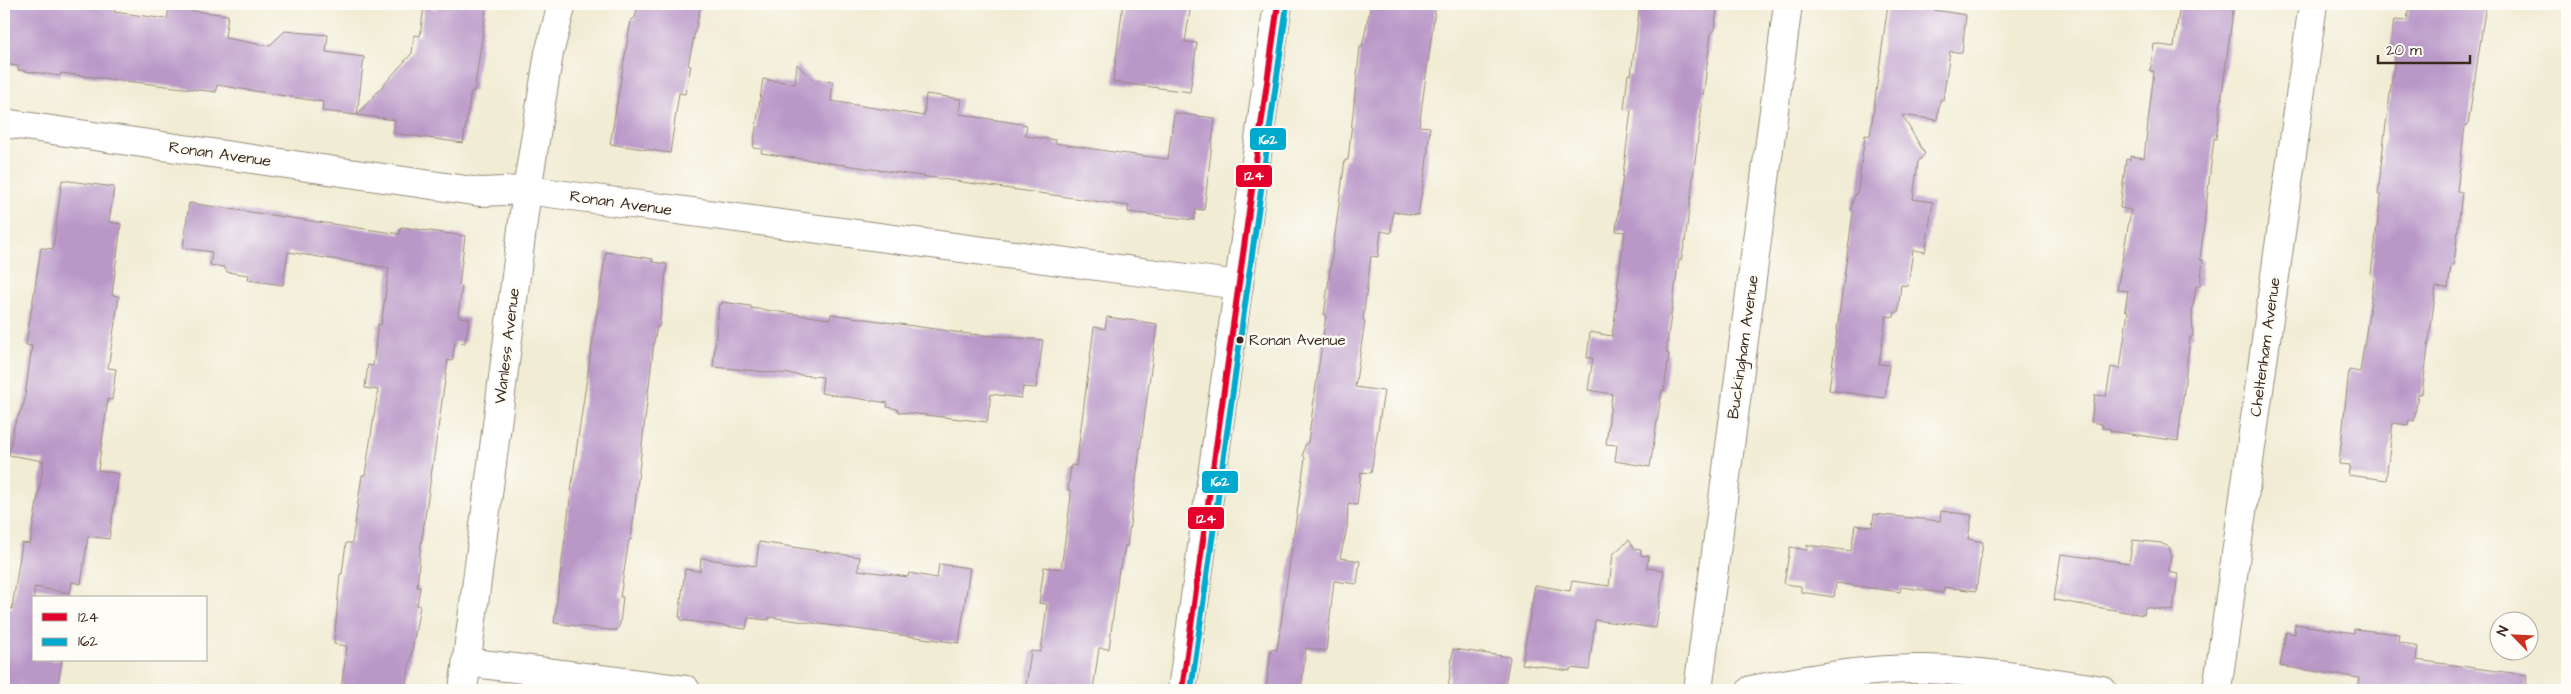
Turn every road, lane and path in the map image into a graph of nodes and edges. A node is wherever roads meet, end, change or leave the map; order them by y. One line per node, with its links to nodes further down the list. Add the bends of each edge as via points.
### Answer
1 (562, 4): 6 (street, Wanless Avenue, via 549,53)
2 (1278, 4): 7 (street)
3 (1788, 4): 13 (street, Buckingham Avenue)
4 (2313, 4): 16 (street, Cheltenham Avenue)
5 (4, 123): 6 (street, Ronan Avenue, via 480,192)
6 (527, 190): 7 (street, Ronan Avenue); 8 (street, Wanless Avenue)
7 (1239, 285): 12 (street)
8 (467, 662): 10 (street, Wanless Avenue); 11 (street)
9 (2041, 685): 14 (street, via 1977,672 1922,669 1804,680); 15 (street)
10 (463, 690)
11 (686, 690)
12 (1182, 690)
13 (1698, 690)
14 (1751, 690)
15 (2102, 690)
16 (2217, 690)

